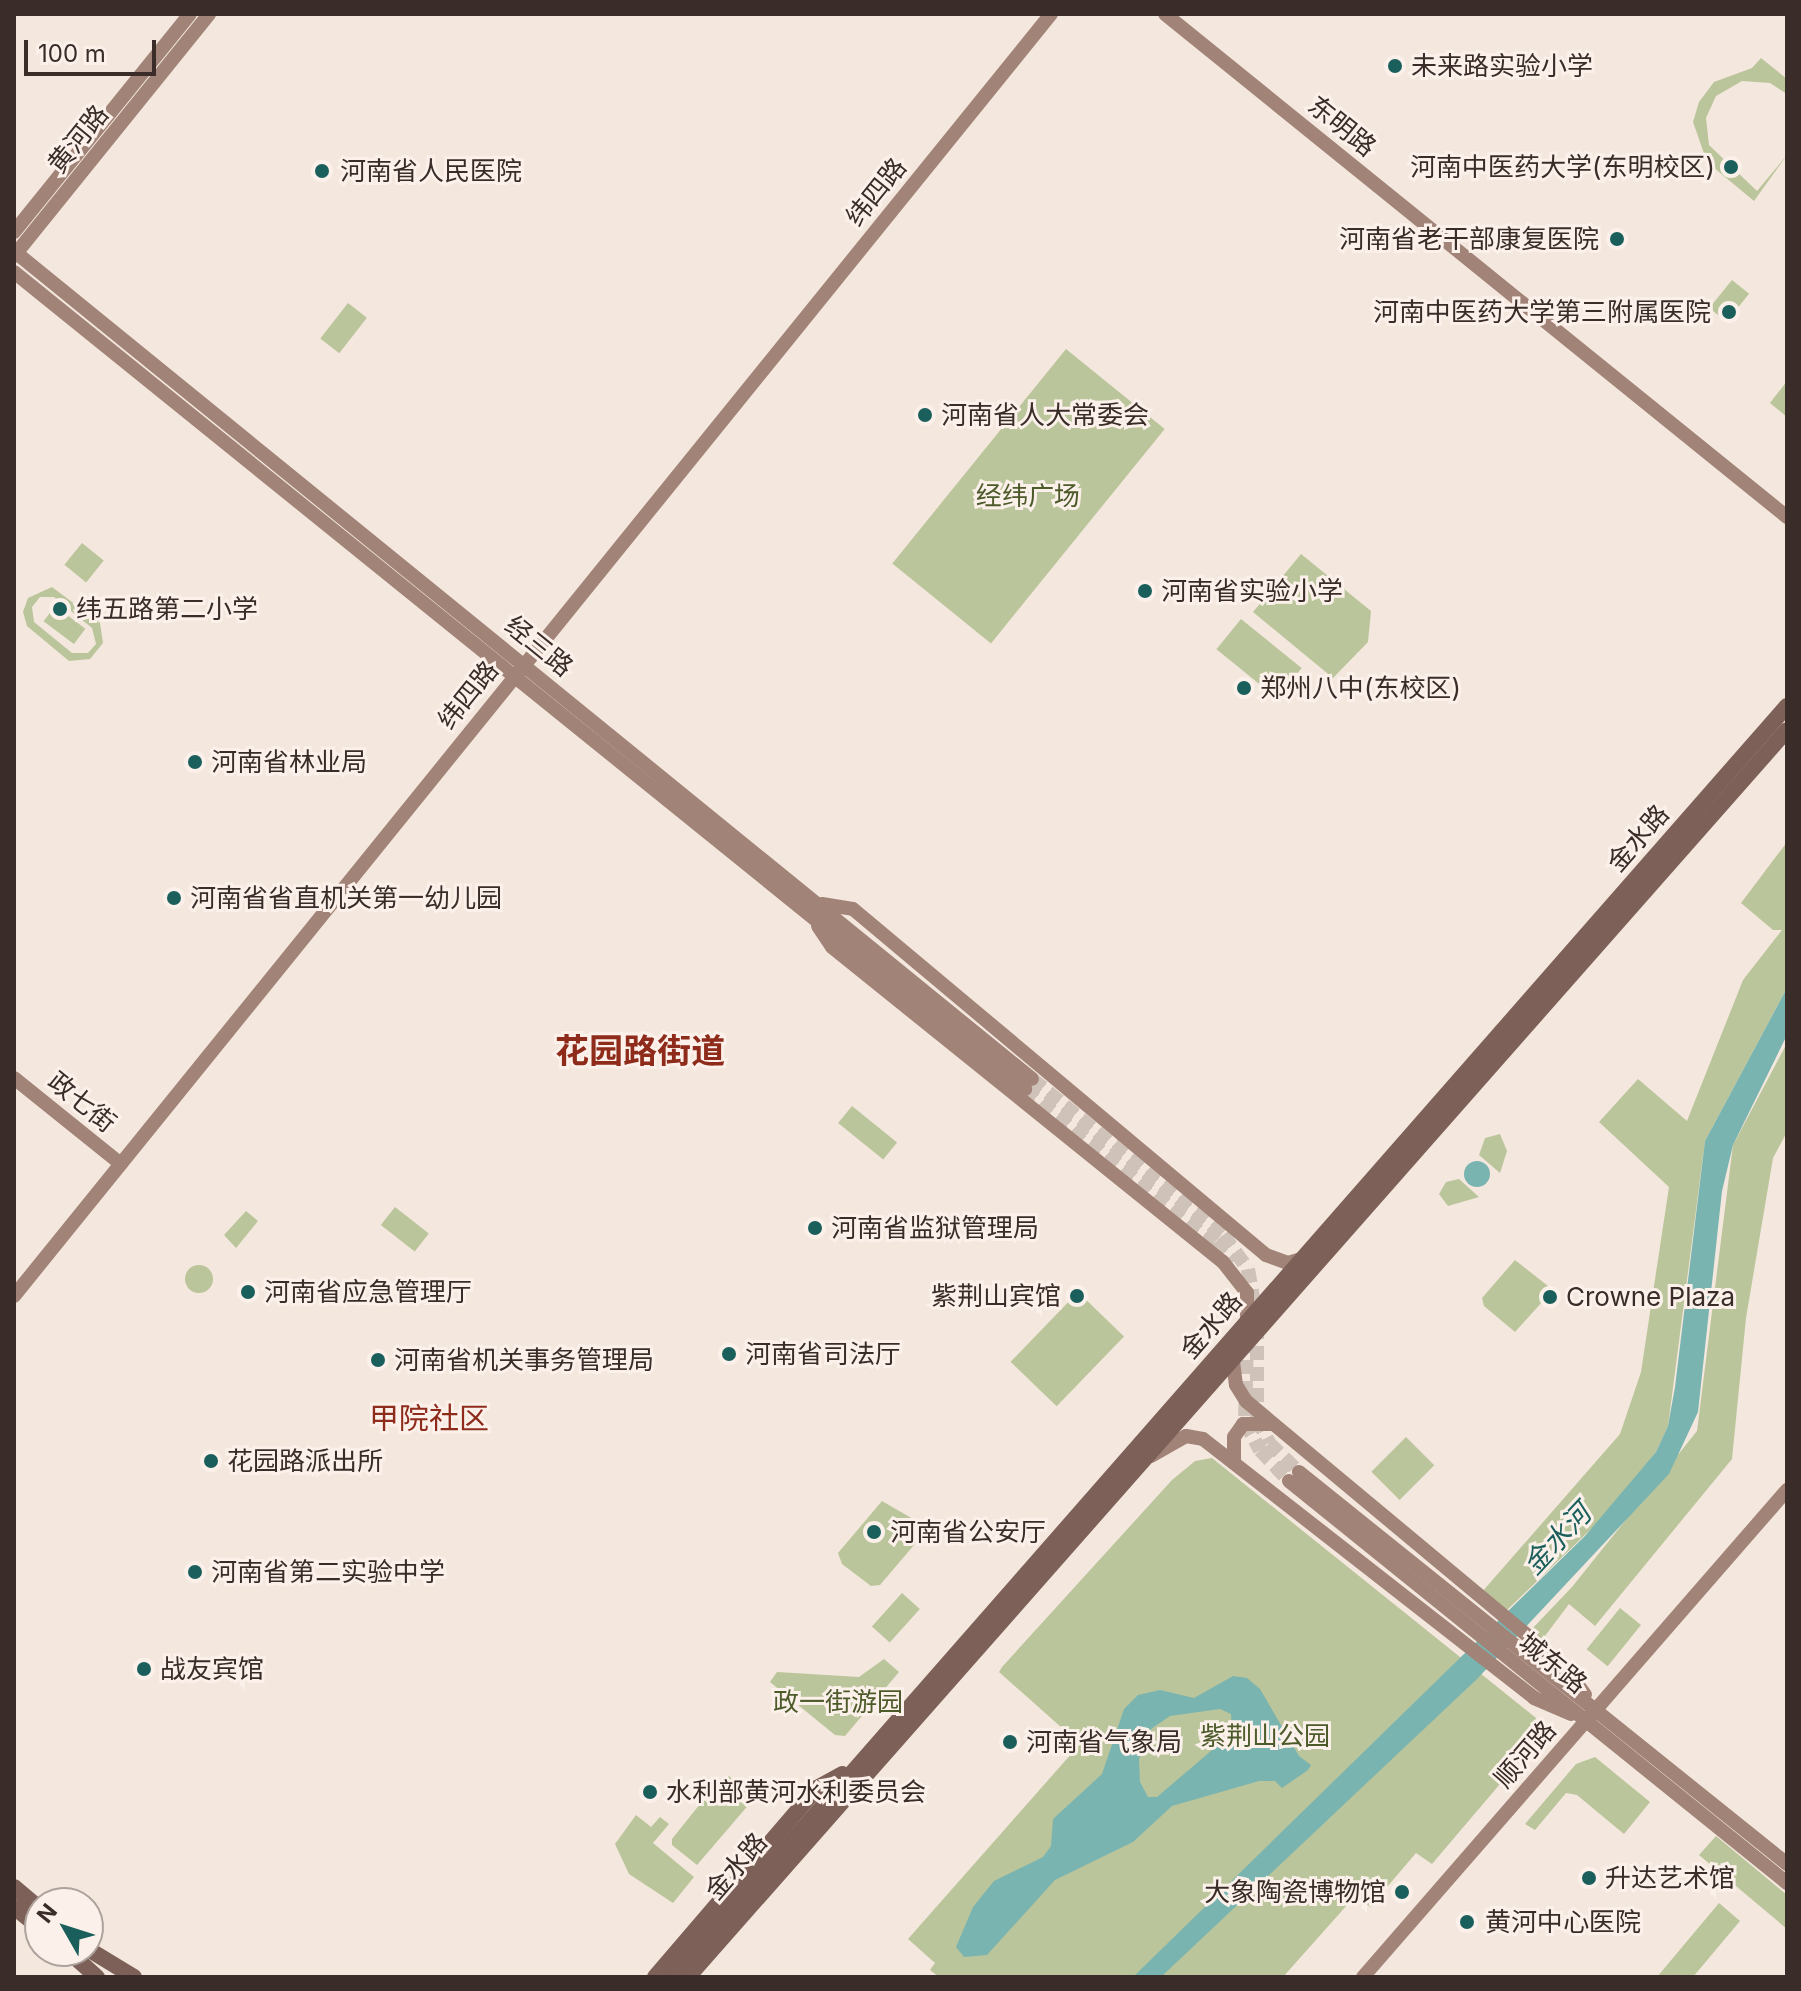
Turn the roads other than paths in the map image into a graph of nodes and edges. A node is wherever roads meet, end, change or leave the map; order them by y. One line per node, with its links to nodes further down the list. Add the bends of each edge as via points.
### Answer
1 (190, 14): 5 (main road, 黄河路)
2 (209, 14): 6 (main road, 黄河路)
3 (1051, 14): 9 (main road, 纬四路)
4 (1165, 14): 8 (main road, 东明路)
5 (14, 232)
6 (15, 254): 9 (main road, 经三路)
7 (14, 272): 9 (main road, 经三路)
8 (1787, 517)
9 (519, 670): 12 (main road, 经三路); 15 (main road, 纬四路)
10 (1787, 706): 16 (main road, 金水路)
11 (1787, 730): 19 (main road, 金水路)
12 (814, 908): 14 (main road, 经三路); 16 (main road, via 853,909 1266,1255 1288,1263); 18 (main road, via 832,947 1223,1262 1247,1293)
13 (14, 1078): 15 (main road, 政七街)
14 (1028, 1084)
15 (121, 1164): 17 (main road, 纬四路)
16 (1301, 1259): 18 (main road, 金水路)
17 (14, 1296)
18 (1247, 1320): 28 (main road, 金水路)
19 (1233, 1361): 20 (main road, via 1239,1392); 21 (main road, 金水路)
20 (1274, 1424): 22 (main road, via 1243,1424 1234,1437); 25 (main road)
21 (1146, 1460): 22 (main road, via 1175,1440 1194,1436); 28 (main road, 金水路)
22 (1234, 1462): 27 (main road, via 1534,1698)
23 (1294, 1476): 25 (main road, 城东路)
24 (1787, 1490): 27 (main road, 顺河路)
25 (1485, 1620): 26 (main road, 城东路); 26 (main road)
26 (1521, 1650): 27 (main road, 城东路); 27 (main road, via 1565,1667)
27 (1592, 1713): 29 (main road, 城东路); 30 (main road, 城东路); 39 (main road, 顺河路)
28 (851, 1778): 35 (main road, via 817,1788); 36 (main road, 金水路); 37 (main road, 金水路); 38 (main road, via 843,1811)
29 (1787, 1864)
30 (1787, 1883)
31 (99, 1967): 33 (main road)
32 (104, 1967): 34 (main road)
33 (120, 1977)
34 (134, 1977)
35 (655, 1977)
36 (673, 1977)
37 (688, 1977)
38 (699, 1977)
39 (1363, 1977)

